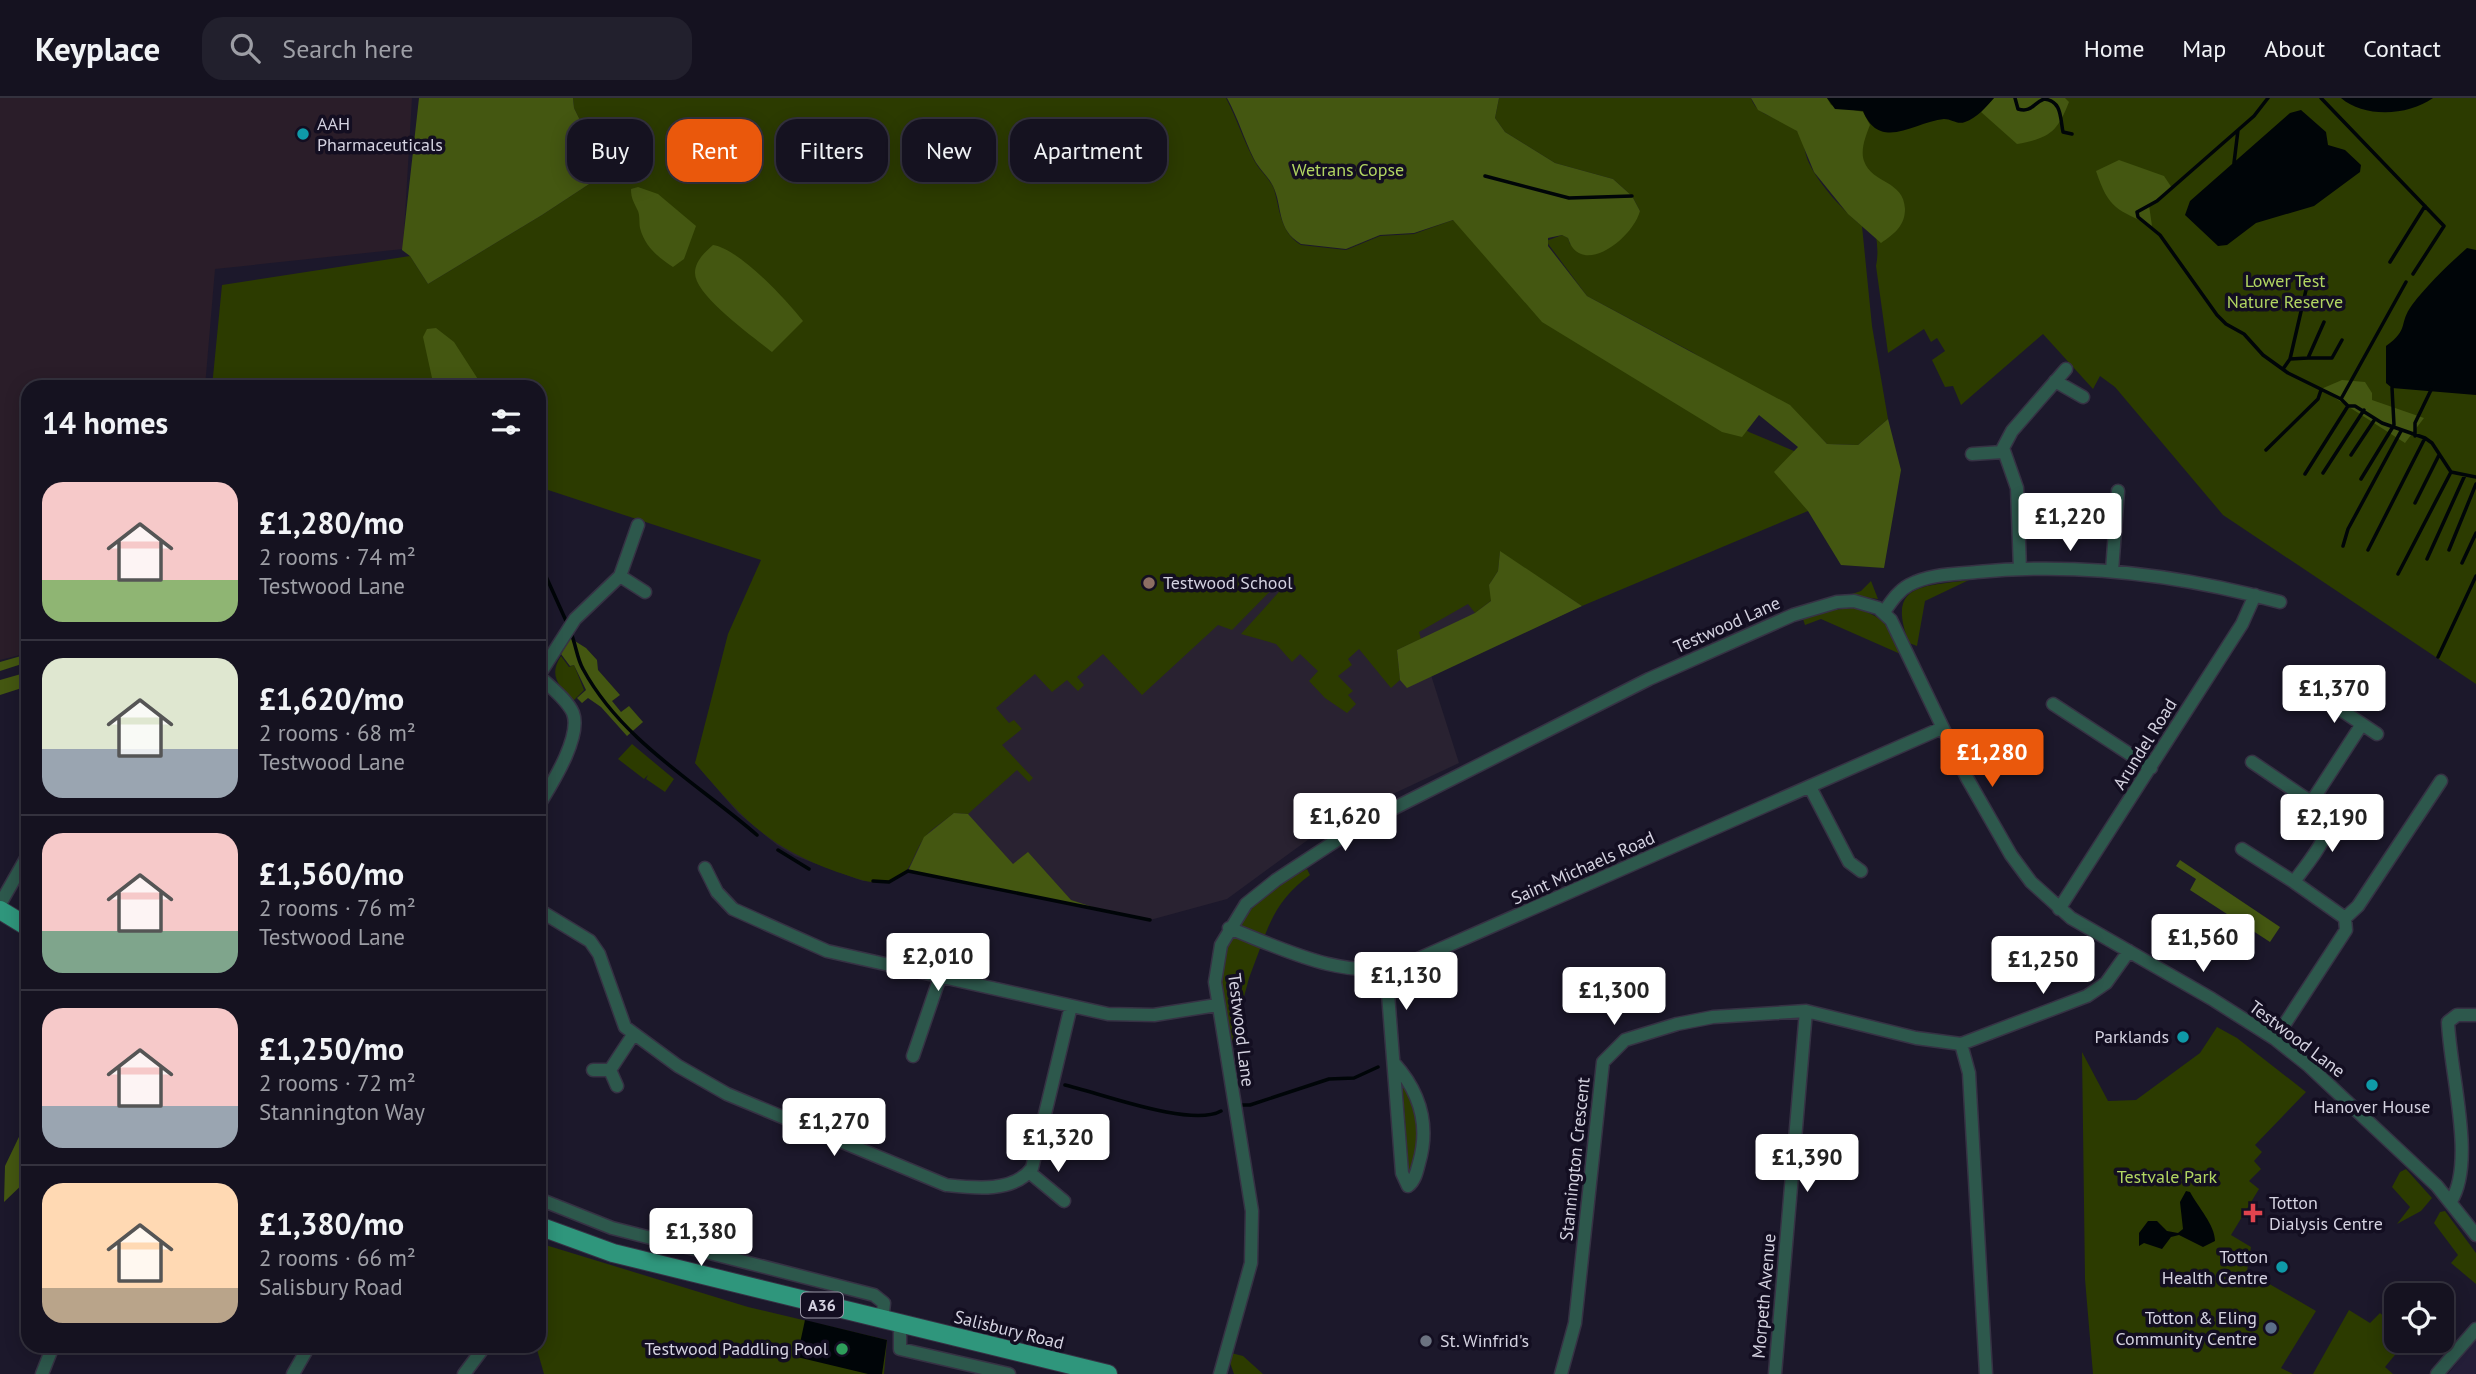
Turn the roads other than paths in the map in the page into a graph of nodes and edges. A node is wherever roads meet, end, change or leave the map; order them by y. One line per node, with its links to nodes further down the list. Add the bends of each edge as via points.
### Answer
1 (2066, 369): 2 (street)
2 (2055, 381): 3 (street); 4 (street, via 2008,437)
3 (2083, 397)
4 (2003, 452): 5 (street); 8 (street, via 2017,488)
5 (1972, 454)
6 (2118, 491): 9 (street)
7 (638, 525): 10 (street)
8 (2020, 569): 9 (street); 14 (street, via 1920,580 1902,589)
9 (2112, 571): 12 (street, via 2176,578)
10 (620, 576): 11 (street); 15 (street, via 575,619)
11 (645, 592)
12 (2255, 595): 13 (street); 23 (street, Arundel Road, via 2248,615)
13 (2280, 602)
14 (1884, 612): 20 (street, Testwood Lane, via 1898,632); 39 (street, Testwood Lane, via 1863,602 1830,603 1756,630 1649,679 1357,827 1261,891)
15 (546, 664)
16 (546, 682): 26 (street, via 574,717 569,745)
17 (2308, 688): 19 (street)
18 (2053, 704): 23 (street)
19 (2362, 724): 21 (street); 27 (street)
20 (1942, 728): 25 (street, Saint Michaels Road); 34 (street, Testwood Lane, via 2011,855)
21 (2377, 734)
22 (2252, 762): 27 (street)
23 (2151, 768): 34 (street, Arundel Road)
24 (2441, 781): 37 (street, via 2358,906)
25 (1810, 787): 31 (street, via 1849,862); 41 (street, Saint Michaels Road, via 1436,953)
26 (546, 794)
27 (2312, 801): 32 (street, via 2326,812 2329,825)
28 (2242, 849): 32 (street)
29 (21, 867): 33 (street)
30 (705, 868): 42 (street, via 723,900 748,917 827,951)
31 (1861, 871)
32 (2294, 882): 37 (street)
33 (0, 904)
34 (2059, 909): 40 (street, Testwood Lane)
35 (0, 910): 38 (main road)
36 (546, 914): 47 (street, via 595,947 618,1015)
37 (2345, 918): 48 (street, via 2345,931)
38 (21, 923)
39 (1229, 928): 41 (street, Saint Michaels Road, via 1329,964); 43 (street, Testwood Lane, via 1216,961)
40 (2129, 951): 48 (street, Testwood Lane); 49 (street, via 2106,983 2087,996)
41 (1386, 968): 51 (street)
42 (940, 977): 44 (street); 50 (street)
43 (1217, 1005): 44 (street, via 1141,1016); 72 (street, Testwood Lane, via 1254,1232 1251,1263)
44 (1071, 1006): 55 (street, via 1038,1152)
45 (1806, 1011): 49 (street, Stannington Crescent, via 1916,1038); 73 (street, Stannington Crescent, via 1678,1024 1625,1040 1603,1062 1575,1323); 74 (street, Morpeth Avenue)
46 (2476, 1016): 57 (street, via 2457,1015 2448,1023 2472,1155 2465,1184)
47 (634, 1035): 53 (street); 55 (street, via 727,1094 929,1180 982,1187 1016,1181)
48 (2275, 1039): 57 (street, Testwood Lane, via 2321,1076)
49 (1961, 1044): 75 (street, via 1969,1073)
50 (914, 1056)
51 (1394, 1063): 51 (street, via 1410,1081 1422,1111 1426,1141 1408,1186 1402,1173)
52 (593, 1070): 53 (street)
53 (610, 1070): 54 (street)
54 (617, 1086)
55 (1029, 1172): 56 (street)
56 (1064, 1201)
57 (2451, 1201): 60 (street, Testwood Lane)
58 (546, 1202): 61 (street, via 612,1228 874,1296 884,1303)
59 (546, 1229): 61 (main road, Salisbury Road / A36, via 613,1254)
60 (2476, 1235)
61 (882, 1320): 62 (main road, Salisbury Road / A36)
62 (900, 1325): 70 (street, via 900,1349); 71 (main road, Salisbury Road / A36)
63 (2476, 1329): 76 (street)
64 (50, 1353): 67 (street)
65 (305, 1353): 68 (street)
66 (480, 1353): 69 (street)
67 (42, 1374)
68 (293, 1374)
69 (464, 1374)
70 (1009, 1374)
71 (1108, 1374)
72 (1220, 1374)
73 (1561, 1374)
74 (1775, 1374)
75 (1986, 1374)
76 (2437, 1374)

